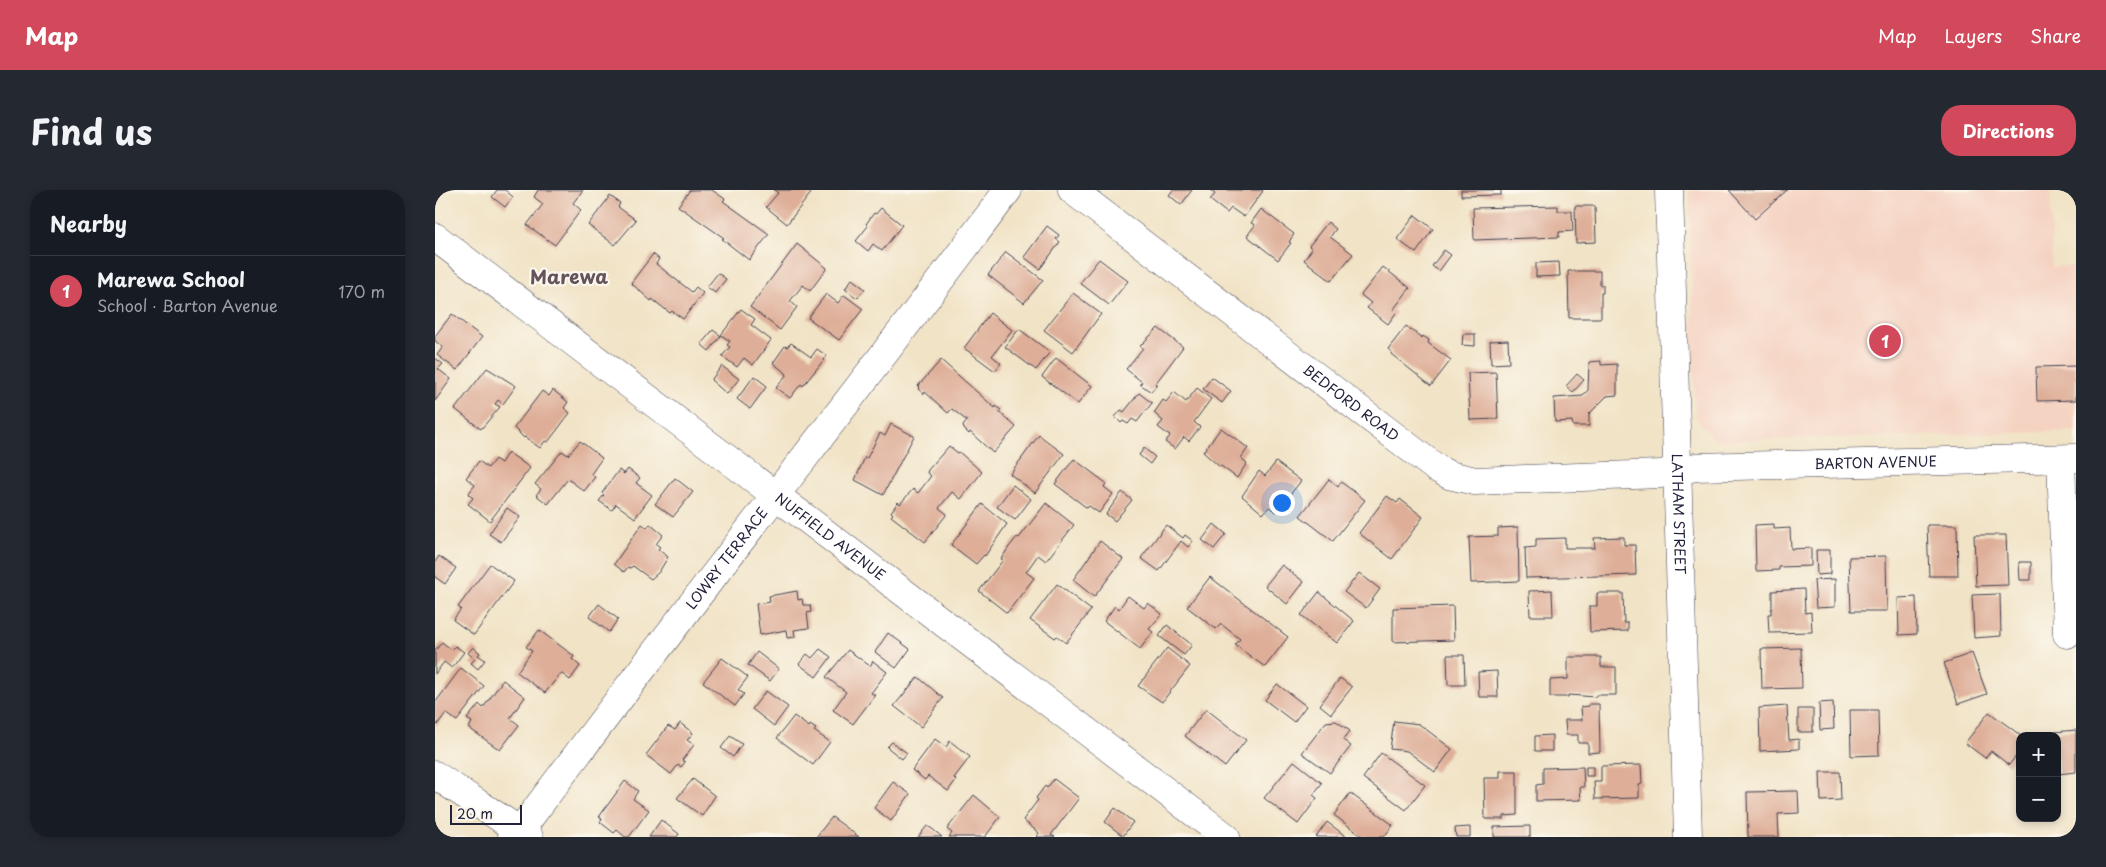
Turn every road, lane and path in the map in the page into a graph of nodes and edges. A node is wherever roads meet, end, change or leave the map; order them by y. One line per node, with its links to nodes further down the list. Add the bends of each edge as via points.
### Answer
1 (1009, 190): 7 (street, LOWRY TERRACE)
2 (1072, 190): 6 (street, BEDFORD ROAD, via 1449,476 1475,481)
3 (1669, 190): 6 (street, LATHAM STREET)
4 (435, 236): 7 (street, NUFFIELD AVENUE)
5 (2068, 458): 6 (street, BARTON AVENUE, via 1696,467); 8 (street)
6 (1677, 471): 12 (street, LATHAM STREET)
7 (776, 496): 10 (street, LOWRY TERRACE); 11 (street, NUFFIELD AVENUE)
8 (2067, 634)
9 (435, 776): 10 (street)
10 (520, 835)
11 (1227, 837)
12 (1687, 837)

